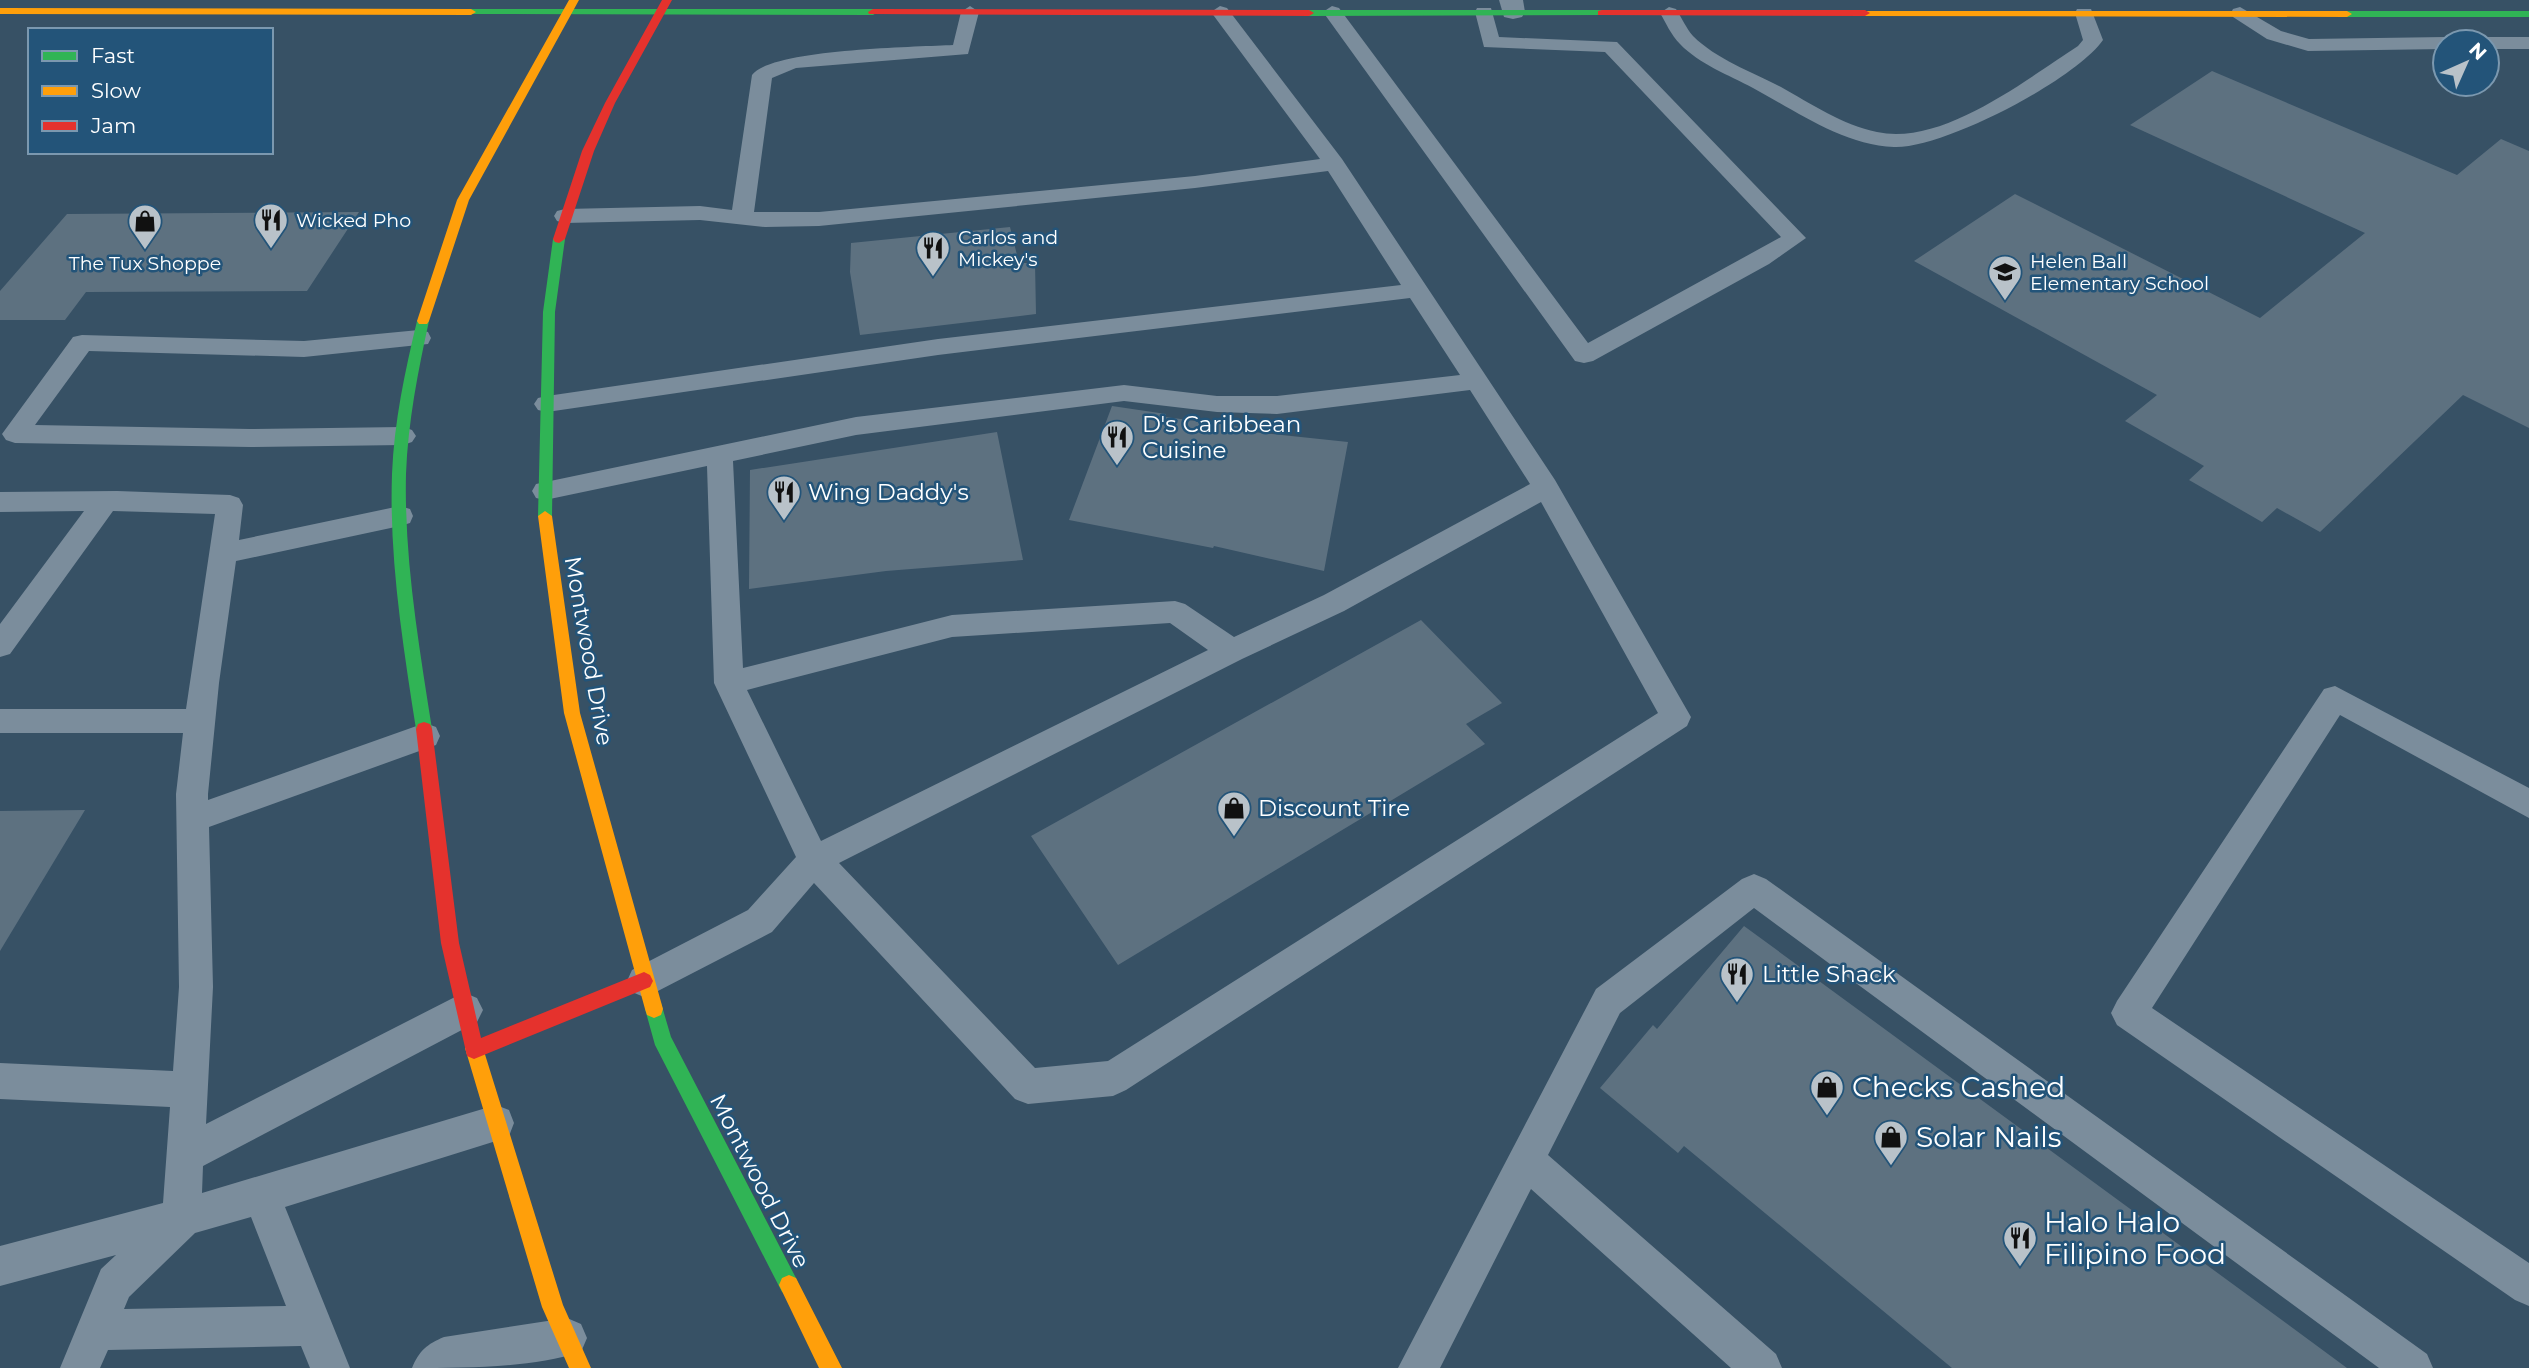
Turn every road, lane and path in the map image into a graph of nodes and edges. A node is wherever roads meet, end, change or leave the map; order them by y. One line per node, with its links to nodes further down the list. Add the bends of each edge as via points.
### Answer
1 (570, 6): 2 (main road); 4 (main road); 20 (main road, via 463,200)
2 (664, 6): 5 (main road); 17 (main road, Montwood Drive, via 610,103)
3 (1512, 6): 8 (main road); 9 (main road)
4 (0, 11)
5 (971, 12): 6 (main road); 18 (lane, via 961,50 794,62 762,75)
6 (1220, 12): 7 (main road); 16 (lane)
7 (1332, 12): 8 (main road); 8 (lane, via 1584,355 1795,237 1610,47 1491,43)
8 (1484, 12)
9 (1669, 13): 10 (main road); 10 (lane, via 1688,42 1730,67 1851,131 1893,141 1920,140 1950,129 2085,50 2093,40)
10 (2084, 13): 11 (main road)
11 (2240, 13): 12 (main road); 13 (lane, via 2274,35 2308,45)
12 (2529, 13)
13 (2431, 43)
14 (2501, 43): 15 (lane)
15 (2529, 43)
16 (1334, 164): 18 (lane, via 1195,183 845,216); 19 (lane)
17 (565, 216): 18 (lane, via 700,213); 22 (main road, Montwood Drive, via 549,312)
18 (742, 218)
19 (1417, 290): 21 (lane); 22 (lane, via 938,347)
20 (419, 338): 23 (lane, via 304,349 82,343); 24 (main road)
21 (1476, 381): 25 (lane, via 1277,405 1217,404 1124,393 856,426); 26 (lane)
22 (547, 404): 27 (main road, Montwood Drive)
23 (8, 436): 24 (lane)
24 (403, 436): 30 (main road)
25 (720, 453): 27 (lane); 34 (lane)
26 (1546, 487): 33 (lane, via 1334,603); 40 (lane, via 1676,717 1113,1078 1028,1086)
27 (545, 491): 41 (main road, Montwood Drive, via 545,525 572,713)
28 (0, 502): 29 (lane)
29 (105, 502): 31 (lane, via 230,505); 32 (lane)
30 (400, 516): 31 (lane); 37 (main road, via 407,616)
31 (223, 554): 35 (lane)
32 (0, 646)
33 (1232, 651): 34 (lane, via 1175,612 952,626); 40 (lane)
34 (729, 683): 40 (lane)
35 (200, 721): 36 (lane); 39 (lane)
36 (0, 722)
37 (425, 736): 39 (lane); 42 (main road, via 450,943)
38 (2529, 804): 52 (lane, via 2335,698 2129,1013)
39 (192, 819): 45 (lane, via 196,987)
40 (814, 860): 41 (lane, via 760,921)
41 (644, 981): 43 (main road); 59 (main road, Montwood Drive, via 662,1040)
42 (465, 1010): 43 (main road); 47 (lane)
43 (474, 1050): 46 (main road)
44 (0, 1081): 45 (lane)
45 (190, 1090): 47 (lane)
46 (496, 1123): 49 (lane); 55 (main road, via 553,1307)
47 (185, 1155): 50 (lane)
48 (1526, 1160): 60 (lane); 61 (lane); 62 (lane, via 1608,1001 1754,888)
49 (262, 1197): 50 (lane); 53 (lane)
50 (181, 1220): 51 (lane); 54 (lane, via 115,1283)
51 (0, 1266)
52 (2529, 1286)
53 (313, 1326): 54 (lane); 57 (lane)
54 (96, 1330): 56 (lane)
55 (574, 1353): 58 (lane, via 444,1357)
56 (80, 1368)
57 (330, 1368)
58 (432, 1368)
59 (831, 1368)
60 (1418, 1368)
61 (1762, 1368)
62 (2413, 1368)

